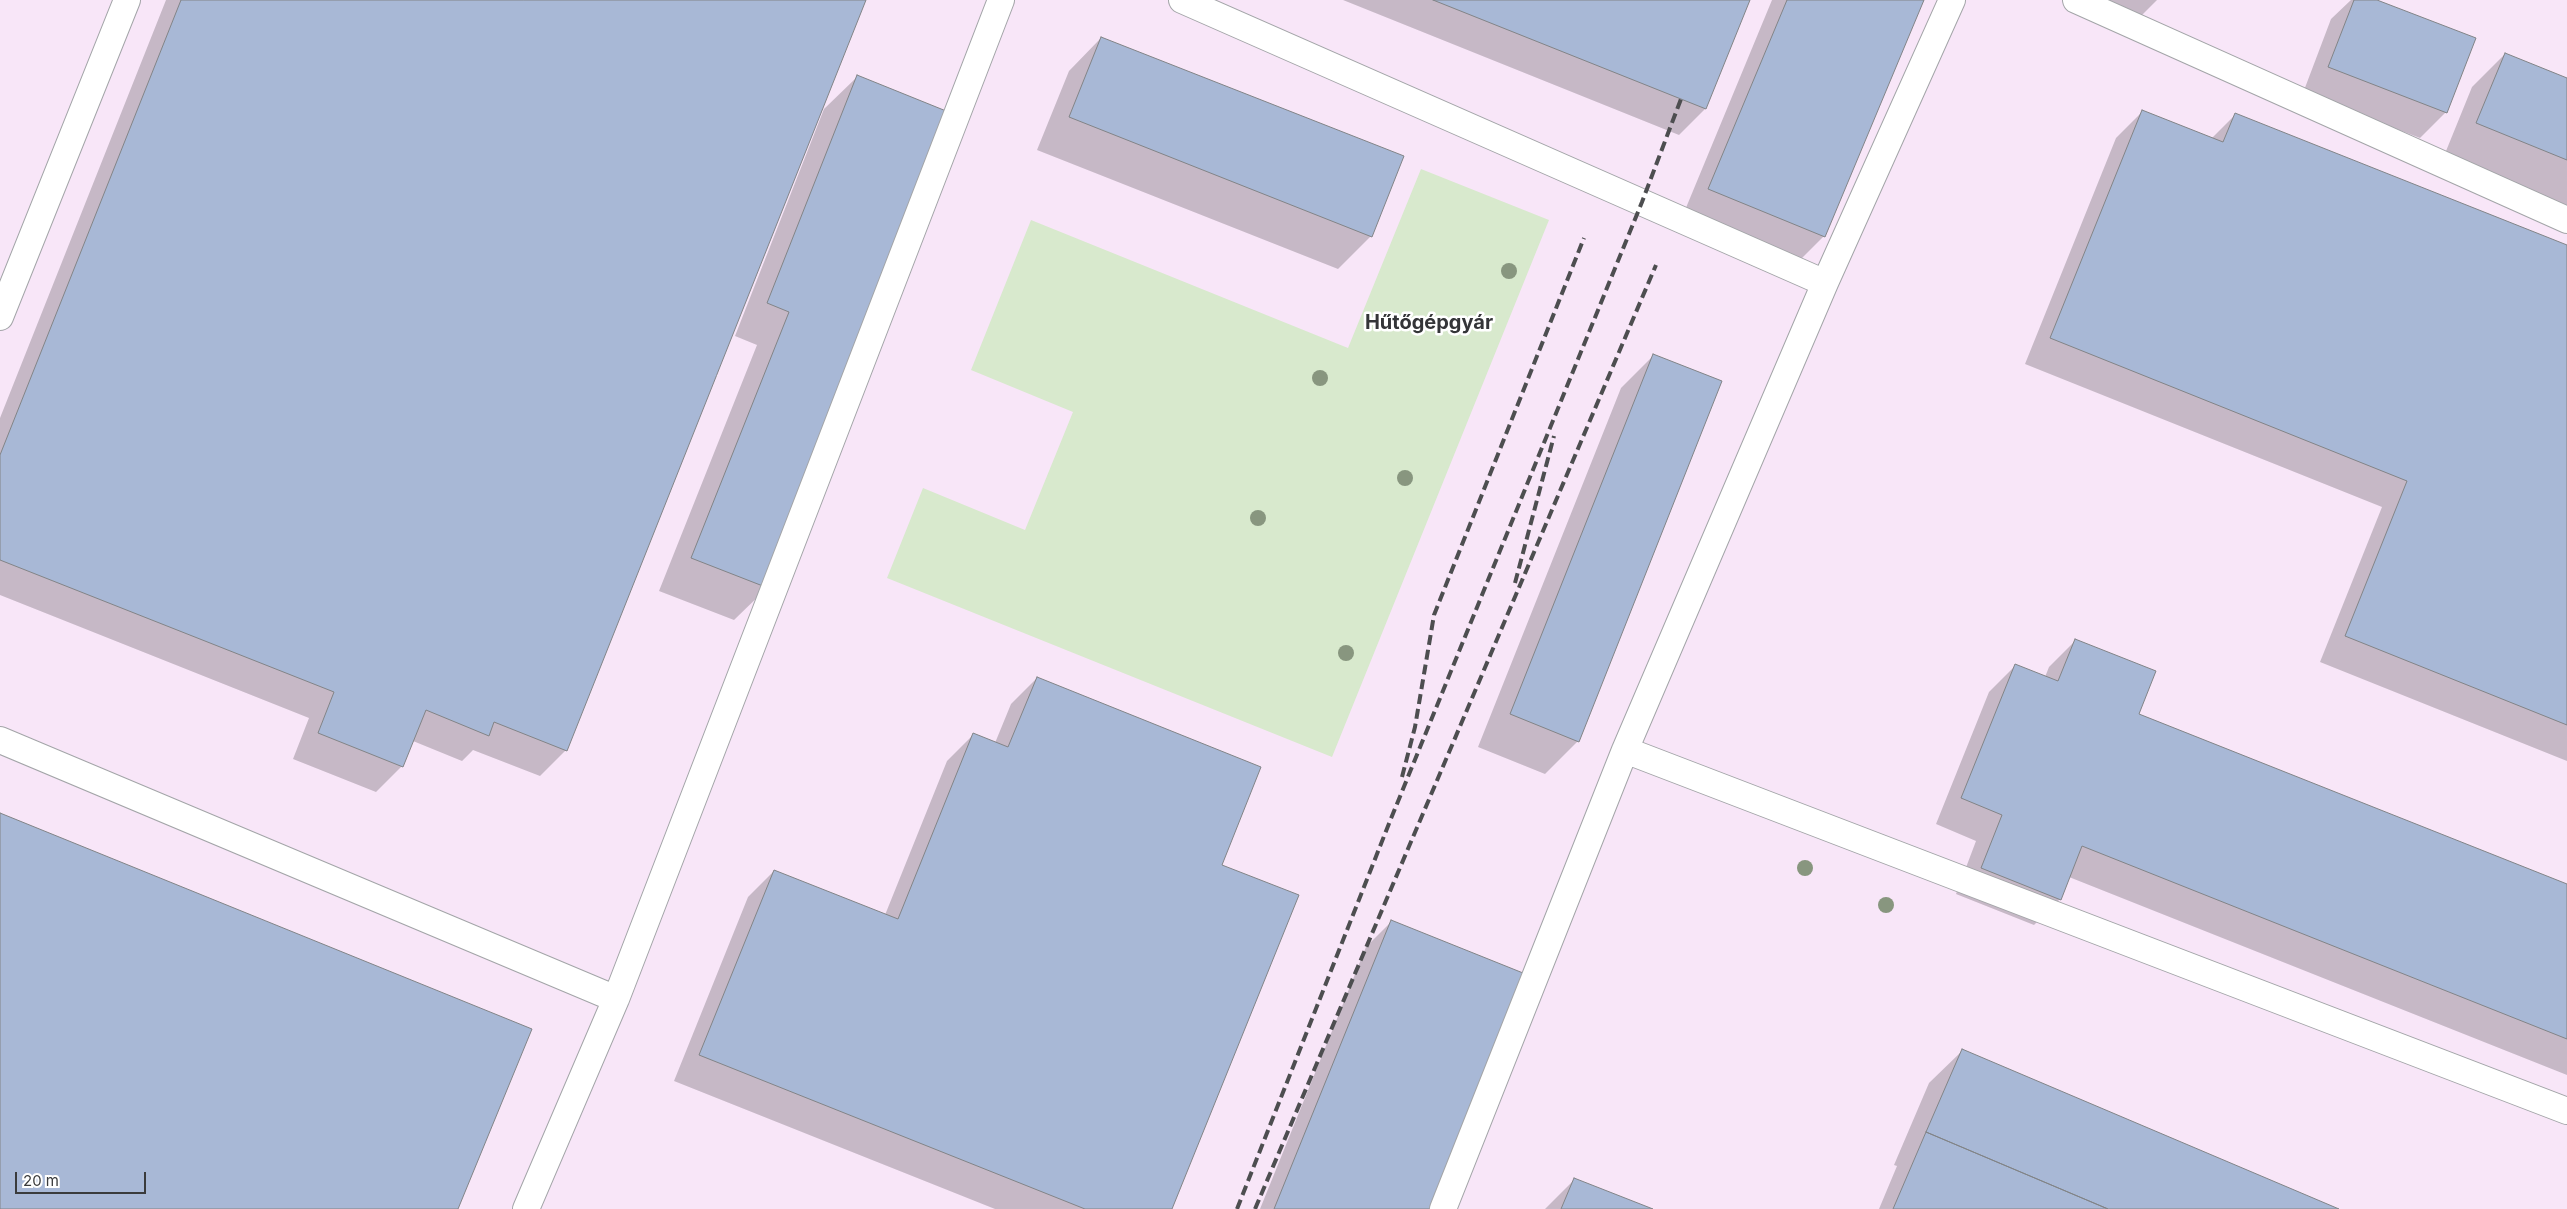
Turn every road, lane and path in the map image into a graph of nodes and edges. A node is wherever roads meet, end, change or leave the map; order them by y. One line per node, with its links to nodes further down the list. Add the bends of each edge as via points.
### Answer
1 (127, 0): 8 (lane)
2 (1002, 0): 11 (lane)
3 (1182, 0): 7 (lane)
4 (1952, 0): 7 (lane)
5 (2076, 0): 6 (lane)
6 (2567, 220)
7 (1825, 283): 10 (lane)
8 (0, 317)
9 (0, 740): 11 (lane)
10 (1625, 750): 12 (lane); 14 (lane)
11 (616, 1000): 13 (lane)
12 (2567, 1111)
13 (526, 1209)
14 (1443, 1209)

